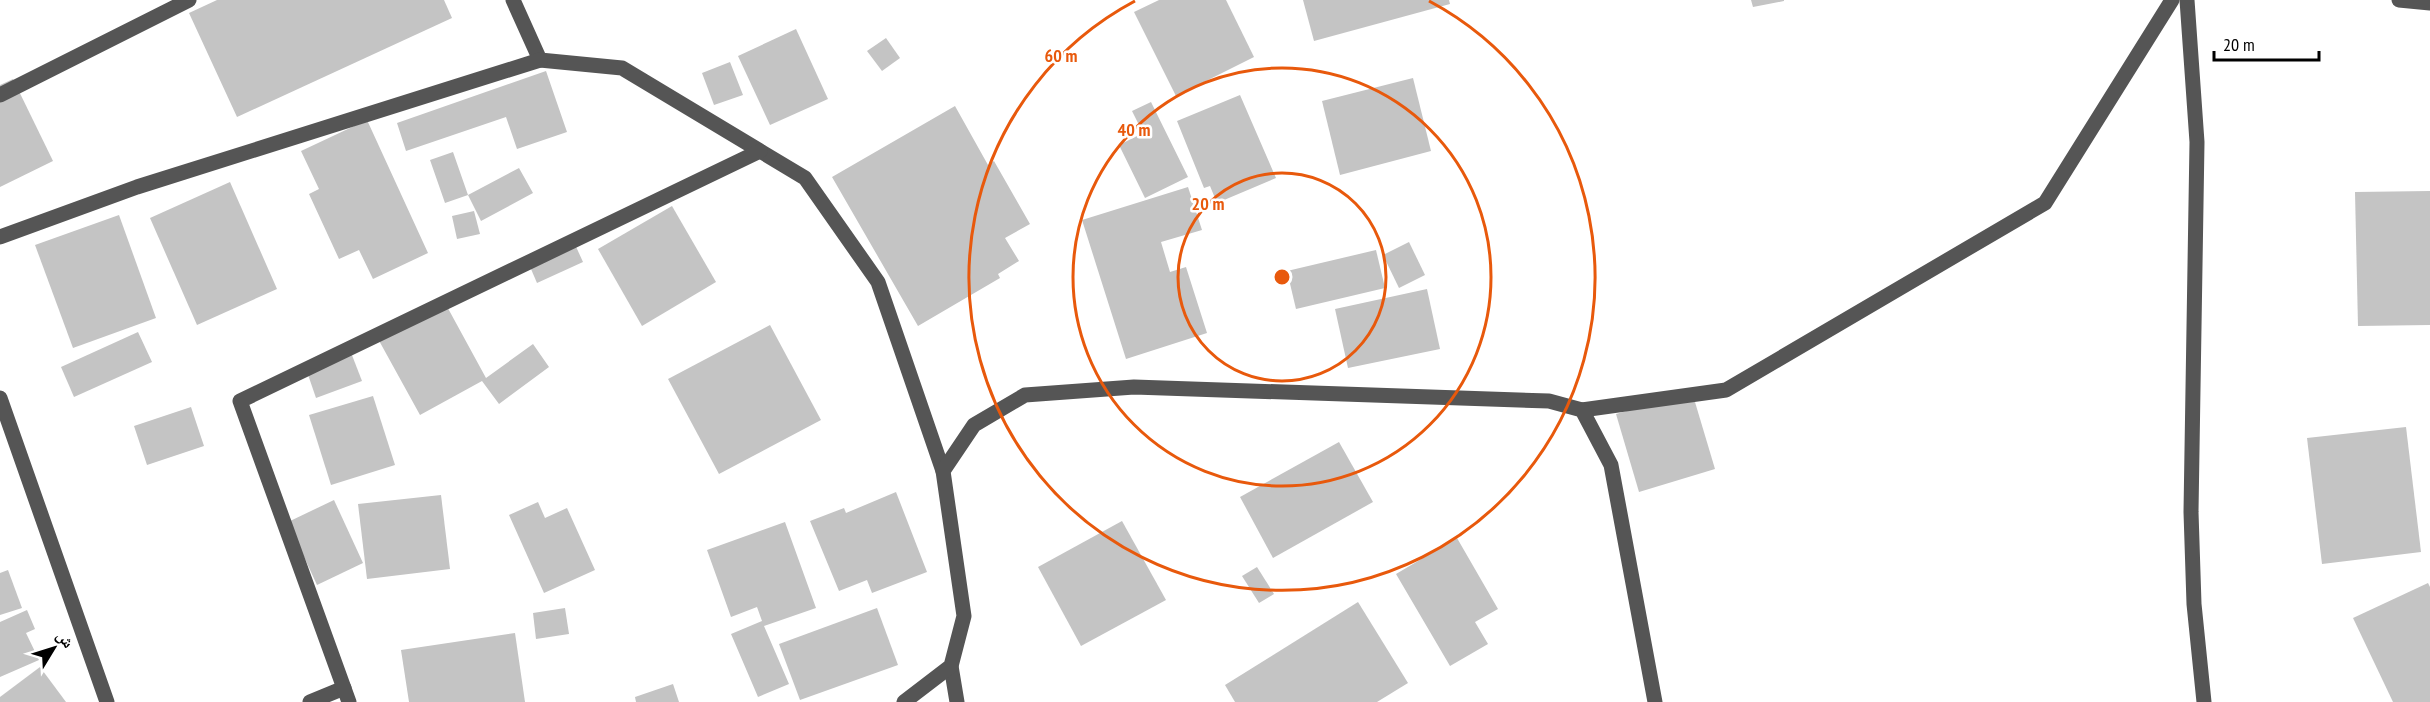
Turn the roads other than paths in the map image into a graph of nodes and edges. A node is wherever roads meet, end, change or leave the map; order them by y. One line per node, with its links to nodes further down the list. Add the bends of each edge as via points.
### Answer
1 (189, 0): 8 (street)
2 (513, 0): 7 (street)
3 (2172, 0): 12 (street, via 2045,202 1726,390)
4 (2187, 0): 21 (street, via 2197,142 2191,512 2194,604)
5 (2399, 0): 6 (street)
6 (2430, 3)
7 (540, 60): 9 (street, via 622,68); 10 (street, via 138,187)
8 (0, 95)
9 (760, 151): 13 (street, via 805,178 879,282); 15 (street, via 240,400)
10 (0, 237)
11 (0, 398): 16 (street)
12 (1582, 410): 13 (street, via 1549,401 1146,387 1025,395 974,425); 20 (street, via 1611,465)
13 (943, 471): 14 (street, via 964,616)
14 (951, 666): 18 (street); 19 (street)
15 (346, 695): 17 (street)
16 (107, 702)
17 (310, 702)
18 (904, 702)
19 (957, 702)
20 (1655, 702)
21 (2204, 702)

